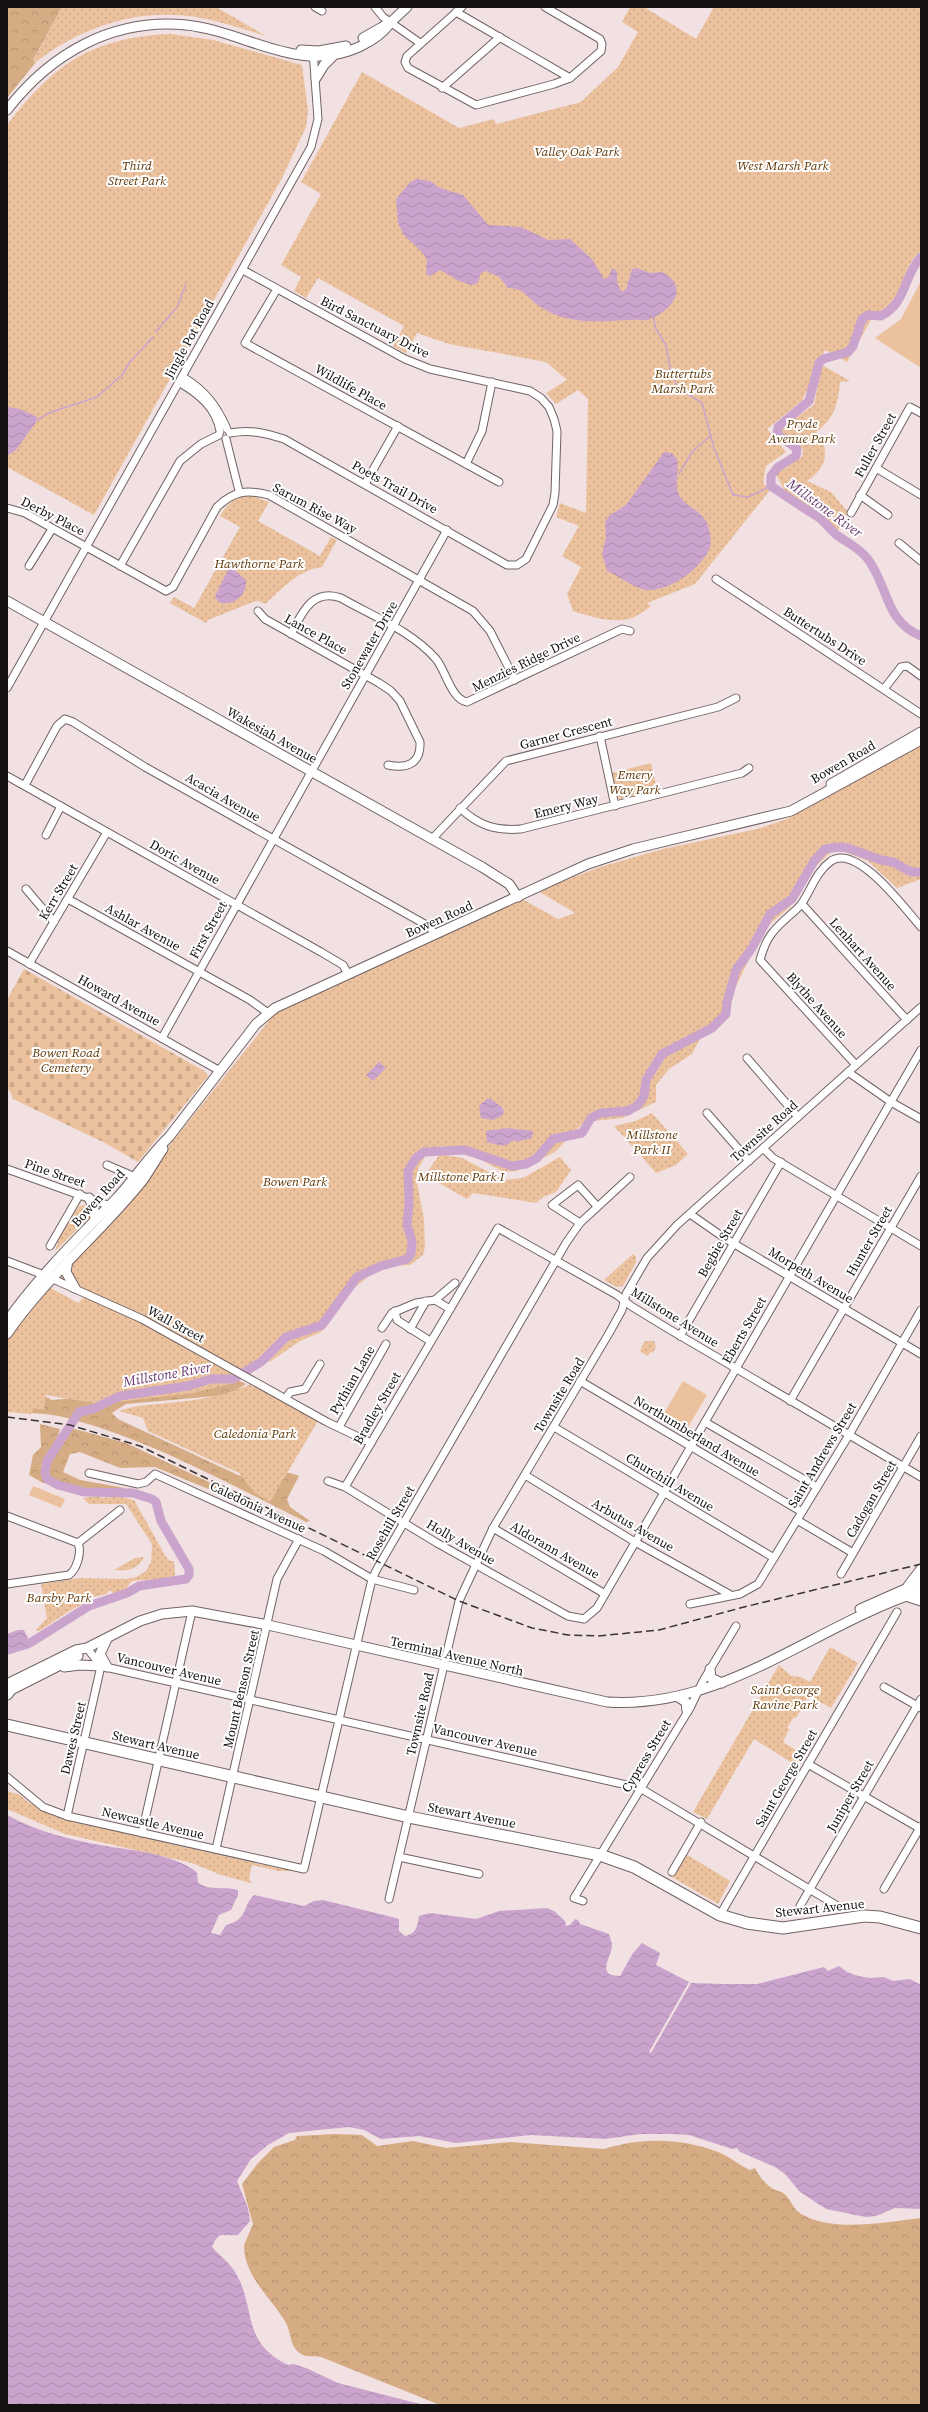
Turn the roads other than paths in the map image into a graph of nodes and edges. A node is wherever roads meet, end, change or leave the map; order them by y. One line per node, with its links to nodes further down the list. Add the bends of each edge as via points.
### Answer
1 (375, 7): 5 (street)
2 (407, 7): 5 (main road)
3 (545, 7): 11 (street, via 601,41 601,51)
4 (459, 9): 6 (street); 7 (street)
5 (391, 22): 7 (street); 8 (main road, via 350,44); 9 (main road, via 386,30 366,44)
6 (500, 37): 11 (street); 12 (street)
7 (420, 44): 12 (street, via 407,56 405,62 408,68)
8 (314, 54): 9 (main road); 10 (street, Jingle Pot Road); 13 (main road, via 186,25 154,24 119,30 88,41 58,58 33,79)
9 (334, 55): 10 (main road)
10 (316, 78): 14 (street, Jingle Pot Road, via 318,119 313,140)
11 (570, 78): 12 (street, via 476,105)
12 (442, 88)
13 (7, 110)
14 (243, 270): 15 (street, Bird Sanctuary Drive); 16 (street, Jingle Pot Road)
15 (277, 289): 17 (street, Bird Sanctuary Drive, via 405,359 430,369); 19 (street, Wildlife Place, via 245,343)
16 (181, 380): 20 (street, via 197,386 208,397); 35 (street, Jingle Pot Road)
17 (492, 382): 21 (street, via 482,431); 33 (street, Bird Sanctuary Drive, via 530,391 547,405 554,419 555,493 553,505)
18 (921, 413): 22 (street, Fuller Street, via 910,407)
19 (398, 426): 21 (street, Wildlife Place); 24 (street)
20 (224, 433): 24 (street, Poets Trail Drive, via 243,430 263,432 284,439); 25 (street); 38 (street, Poets Trail Drive, via 201,444 180,461)
21 (466, 464): 23 (street, Wildlife Place)
22 (876, 468): 26 (street, Fuller Street); 27 (street)
23 (499, 482)
24 (365, 484): 32 (street, Poets Trail Drive)
25 (239, 491): 38 (street, via 217,507 169,590 163,590); 40 (street, Sarum Rise Way, via 252,490 268,495)
26 (860, 495): 29 (street, Fuller Street); 30 (street, Fuller Street)
27 (921, 495)
28 (7, 508): 31 (street, Derby Place, via 25,513)
29 (851, 513)
30 (888, 515)
31 (52, 529): 35 (street, Derby Place); 37 (street)
32 (447, 530): 33 (street, Poets Trail Drive, via 507,565 517,565 526,559); 40 (street, Stonewater Drive)
33 (535, 542)
34 (899, 543): 36 (street)
35 (87, 548): 38 (street); 43 (street, Jingle Pot Road)
36 (921, 561)
37 (29, 566)
38 (120, 566)
39 (716, 579): 51 (street, Buttertubs Drive)
40 (420, 580): 44 (street, Stonewater Drive); 49 (street, Sarum Rise Way, via 460,602 480,617 496,640)
41 (7, 601): 43 (main road, Wakesiah Avenue)
42 (258, 611): 46 (street, Lance Place, via 265,619)
43 (45, 622): 50 (street, Jingle Pot Road); 59 (main road, Wakesiah Avenue)
44 (393, 627): 46 (street, via 341,598 329,595 318,597 308,604); 47 (street, Stonewater Drive); 49 (street, Menzies Ridge Drive, via 429,652 443,668 456,695 464,702 472,701)
45 (630, 631): 49 (street, Menzies Ridge Drive, via 622,629)
46 (291, 634): 47 (street, Lance Place)
47 (365, 675): 57 (street, Lance Place, via 395,695 420,742 419,755 410,766); 59 (street, Stonewater Drive)
48 (921, 676): 51 (street, via 907,666 901,667)
49 (515, 680)
50 (7, 688)
51 (884, 689): 53 (street, Buttertubs Drive)
52 (736, 698): 55 (street, Garner Crescent, via 718,707)
53 (921, 714)
54 (921, 732): 65 (main road, Bowen Road)
55 (600, 736): 63 (street); 64 (street, Garner Crescent, via 506,761)
56 (921, 740): 65 (main road, Bowen Road, via 809,802 791,811)
57 (388, 765)
58 (749, 768): 63 (street, Emery Way, via 742,773)
59 (311, 772): 68 (street, First Street); 69 (main road, Wakesiah Avenue)
60 (7, 776): 61 (street, Doric Avenue)
61 (25, 785): 62 (street, Doric Avenue); 68 (street, Acacia Avenue, via 57,726 65,719)
62 (61, 806): 66 (street, Doric Avenue); 67 (street)
63 (615, 806): 64 (street, Emery Way, via 510,830 482,825)
64 (460, 808): 69 (street, Garner Crescent)
65 (777, 814): 71 (main road, Bowen Road, via 633,849 588,864)
66 (107, 832): 72 (street, Kerr Street); 73 (street, Doric Avenue)
67 (46, 835)
68 (272, 839): 73 (street, First Street); 77 (street, Acacia Avenue, via 430,927)
69 (432, 839): 71 (main road, Wakesiah Avenue, via 507,882)
70 (26, 889): 75 (street)
71 (518, 897): 77 (main road, Bowen Road)
72 (68, 899): 75 (street, Kerr Street); 80 (street, Ashlar Avenue)
73 (236, 904): 80 (street, First Street); 81 (street, Doric Avenue, via 341,964)
74 (802, 904): 76 (street, via 819,872 832,860 842,858 870,870); 84 (street, Lenhart Avenue); 88 (street, Blythe Avenue, via 768,936 760,960)
75 (54, 922): 79 (street, Kerr Street)
76 (921, 927)
77 (435, 935): 81 (main road, Bowen Road)
78 (7, 951): 79 (street, Howard Avenue)
79 (29, 964): 85 (street, Howard Avenue)
80 (198, 971): 83 (street, Ashlar Avenue, via 261,1006); 85 (street, First Street)
81 (348, 974): 83 (main road, Bowen Road, via 292,999)
82 (921, 1007): 84 (street, Townsite Road)
83 (268, 1013): 89 (main road, Bowen Road, via 256,1024)
84 (907, 1020): 88 (street, Townsite Road)
85 (162, 1038): 89 (street, Howard Avenue)
86 (921, 1050): 91 (street, Eberts Street)
87 (747, 1058): 93 (street)
88 (856, 1065): 90 (street, Townsite Road)
89 (220, 1071): 95 (main road, Bowen Road)
90 (848, 1072): 91 (street); 93 (street, Townsite Road)
91 (890, 1102): 94 (street); 105 (street, Eberts Street)
92 (707, 1113): 97 (street)
93 (798, 1117): 96 (street, Townsite Road)
94 (921, 1119)
95 (169, 1137): 102 (main road, Bowen Road, via 156,1149); 108 (main road, Bowen Road, via 143,1179)
96 (763, 1148): 97 (street, Townsite Road); 98 (street)
97 (748, 1161): 109 (street, Townsite Road)
98 (781, 1162): 105 (street); 114 (street, Begbie Street)
99 (107, 1165): 102 (street)
100 (7, 1169): 104 (street, Pine Street)
101 (921, 1176): 113 (street, Hunter Street)
102 (135, 1177): 108 (main road, Bowen Road)
103 (630, 1177): 107 (street, Rosehill Street)
104 (80, 1194): 106 (street, Pine Street); 115 (street)
105 (837, 1195): 113 (street); 121 (street, Eberts Street)
106 (89, 1198): 108 (street, Pine Street); 110 (main road)
107 (597, 1206): 111 (street, Rosehill Street); 111 (street, via 578,1186 552,1205)
108 (113, 1207): 110 (main road, Bowen Road); 117 (main road, Bowen Road)
109 (690, 1214): 114 (street, Morpeth Avenue); 126 (street, Townsite Road, via 650,1253)
110 (95, 1219): 120 (main road, Bowen Road)
111 (580, 1223): 118 (street, Rosehill Street)
112 (498, 1228): 118 (street, Millstone Avenue); 127 (street, Bradley Street)
113 (891, 1228): 116 (street); 128 (street, Hunter Street)
114 (734, 1244): 121 (street, Morpeth Avenue); 135 (street, Begbie Street)
115 (50, 1246)
116 (921, 1246)
117 (68, 1260): 120 (main road, Bowen Road); 123 (main road, via 66,1272)
118 (556, 1260): 126 (street, Millstone Avenue); 164 (street, Rosehill Street)
119 (7, 1261): 120 (street, Wall Street)
120 (47, 1276): 123 (street, Wall Street); 131 (main road); 134 (main road)
121 (790, 1276): 128 (street, Morpeth Avenue); 141 (street, Eberts Street)
122 (455, 1283): 124 (street)
123 (75, 1288): 143 (street, Wall Street, via 142,1319)
124 (435, 1300): 125 (street); 127 (street)
125 (426, 1301): 130 (street); 133 (street)
126 (624, 1301): 135 (street, Millstone Avenue); 142 (street, Townsite Road, via 622,1310)
127 (450, 1309): 136 (street, Bradley Street)
128 (844, 1309): 137 (street, Morpeth Avenue); 144 (street, Hunter Street)
129 (921, 1310): 137 (street, Saint Andrews Street)
130 (395, 1311): 132 (street, via 390,1314); 133 (street, via 397,1320)
131 (7, 1321)
132 (382, 1328)
133 (410, 1329): 136 (street)
134 (7, 1334)
135 (680, 1336): 141 (street, Millstone Avenue)
136 (430, 1341): 150 (street, Bradley Street)
137 (902, 1343): 139 (street, Morpeth Avenue); 148 (street, Saint Andrews Street)
138 (386, 1344): 146 (street, Pythian Lane)
139 (921, 1354)
140 (320, 1364): 143 (street, via 305,1389 290,1392)
141 (736, 1369): 144 (street, Millstone Avenue); 145 (street, Eberts Street)
142 (580, 1381): 147 (street, Townsite Road); 151 (street, Northumberland Avenue)
143 (286, 1398): 146 (street, Wall Street)
144 (790, 1401): 148 (street, Millstone Avenue)
145 (705, 1422): 151 (street, Eberts Street); 158 (street)
146 (339, 1427): 150 (street, Wall Street)
147 (554, 1427): 154 (street, Townsite Road); 159 (street, Churchill Avenue)
148 (849, 1435): 152 (street, Millstone Avenue); 158 (street, Saint Andrews Street)
149 (921, 1436): 152 (street, Cadogan Street)
150 (371, 1443): 157 (street, Bradley Street)
151 (690, 1446): 159 (street, Eberts Street); 161 (street, Northumberland Avenue)
152 (903, 1466): 155 (street, Millstone Avenue); 169 (street, Cadogan Street)
153 (89, 1473): 166 (street, Caledonia Avenue, via 138,1484 146,1482 155,1474)
154 (525, 1475): 165 (street, Townsite Road); 167 (street, Arbutus Avenue)
155 (921, 1477)
156 (328, 1481): 157 (street, Holly Avenue)
157 (346, 1487): 164 (street, Holly Avenue)
158 (817, 1487): 161 (street, Saint Andrews Street)
159 (664, 1492): 167 (street, Eberts Street); 170 (street, Churchill Avenue)
160 (120, 1510): 168 (street)
161 (802, 1512): 163 (street, Saint Andrews Street)
162 (7, 1516): 168 (street)
163 (797, 1520): 169 (street); 170 (street, Saint Andrews Street)
164 (404, 1522): 171 (street, Holly Avenue); 174 (street, Rosehill Street)
165 (493, 1528): 171 (street, Townsite Road); 180 (street, Aldorann Avenue)
166 (299, 1539): 174 (street, Caledonia Avenue); 187 (street, Mount Benson Street, via 277,1578)
167 (635, 1542): 180 (street, Eberts Street); 181 (street, Arbutus Avenue)
168 (78, 1543): 176 (street, via 80,1552 71,1574)
169 (853, 1553): 173 (street, Cadogan Street)
170 (774, 1558): 181 (street, Saint Andrews Street, via 758,1584 749,1590)
171 (474, 1564): 186 (street, Holly Avenue, via 568,1616); 193 (street, Townsite Road, via 459,1601)
172 (921, 1569): 178 (main road)
173 (841, 1574)
174 (372, 1579): 177 (street, Caledonia Avenue); 190 (street, Rosehill Street)
175 (921, 1582): 178 (main road, Terminal Avenue North)
176 (7, 1584)
177 (414, 1590)
178 (907, 1591): 179 (main road, Terminal Avenue North); 182 (main road); 197 (main road, Terminal Avenue North, via 756,1669)
179 (921, 1591)
180 (605, 1594): 186 (street, Eberts Street, via 597,1608)
181 (729, 1594): 183 (street)
182 (921, 1601)
183 (690, 1604)
184 (192, 1611): 187 (main road, Terminal Avenue North); 189 (main road, Terminal Avenue North, via 162,1614 140,1621); 196 (street)
185 (897, 1612): 211 (street, Saint George Street)
186 (584, 1619)
187 (268, 1625): 190 (main road, Terminal Avenue North); 203 (street, Mount Benson Street)
188 (736, 1626): 195 (street, Cypress Street)
189 (107, 1638): 191 (main road, Terminal Avenue North); 192 (main road, via 100,1654)
190 (357, 1646): 193 (main road, Terminal Avenue North); 206 (street, Rosehill Street)
191 (87, 1648): 192 (street, Vancouver Avenue); 194 (main road, Terminal Avenue North); 199 (main road, Terminal Avenue North, via 76,1650)
192 (104, 1667): 194 (main road, via 80,1665); 196 (street, Vancouver Avenue); 209 (street, Dawes Street)
193 (444, 1667): 201 (main road, Terminal Avenue North, via 607,1702 650,1702); 208 (street, Townsite Road)
194 (55, 1668): 199 (main road, Terminal Avenue North)
195 (710, 1669): 197 (main road, via 711,1678); 200 (street, Cypress Street)
196 (176, 1683): 203 (street, Vancouver Avenue); 210 (street)
197 (722, 1683): 200 (main road, Terminal Avenue North)
198 (884, 1687): 204 (street)
199 (8, 1690)
200 (699, 1690): 201 (main road, Terminal Avenue North); 205 (street, Cypress Street)
201 (678, 1697): 205 (main road, via 686,1702)
202 (921, 1699): 204 (street, Juniper Street)
203 (250, 1700): 206 (street, Vancouver Avenue); 213 (street, Mount Benson Street)
204 (919, 1707): 215 (street, Juniper Street)
205 (687, 1711): 214 (street, Cypress Street)
206 (339, 1721): 208 (street, Vancouver Avenue); 216 (street, Rosehill Street)
207 (7, 1726): 209 (highway, Stewart Avenue)
208 (427, 1739): 214 (street, Vancouver Avenue); 218 (street, Townsite Road)
209 (84, 1744): 210 (highway, Stewart Avenue); 217 (street, Dawes Street)
210 (158, 1760): 213 (highway, Stewart Avenue); 221 (street)
211 (808, 1764): 215 (street); 224 (street, Saint George Street)
212 (7, 1777): 217 (street, Newcastle Avenue, via 43,1807)
213 (232, 1777): 216 (highway, Stewart Avenue); 222 (street, Mount Benson Street)
214 (640, 1788): 219 (street, Vancouver Avenue); 223 (street, Cypress Street)
215 (864, 1796): 220 (street); 229 (street, Juniper Street)
216 (321, 1797): 218 (highway, Stewart Avenue); 226 (street, Rosehill Street)
217 (68, 1816): 221 (street, Newcastle Avenue)
218 (409, 1817): 223 (highway, Stewart Avenue); 225 (street, Townsite Road)
219 (701, 1822): 224 (street, Vancouver Avenue); 227 (street)
220 (921, 1828): 230 (street)
221 (142, 1833): 222 (street, Newcastle Avenue)
222 (216, 1849): 226 (street, Newcastle Avenue)
223 (600, 1855): 232 (street, Cypress Street, via 574,1898); 235 (highway, Stewart Avenue, via 634,1867)
224 (754, 1856): 229 (street, Vancouver Avenue); 235 (street, Saint George Street)
225 (399, 1857): 228 (street); 231 (street, Townsite Road)
226 (304, 1869)
227 (672, 1872)
228 (479, 1874)
229 (810, 1889): 233 (street, Vancouver Avenue); 234 (street, Juniper Street)
230 (884, 1889)
231 (390, 1900)
232 (583, 1901)
233 (836, 1905)
234 (800, 1906)
235 (720, 1915): 236 (highway, Stewart Avenue, via 747,1923 783,1928 880,1916)
236 (921, 1928)

